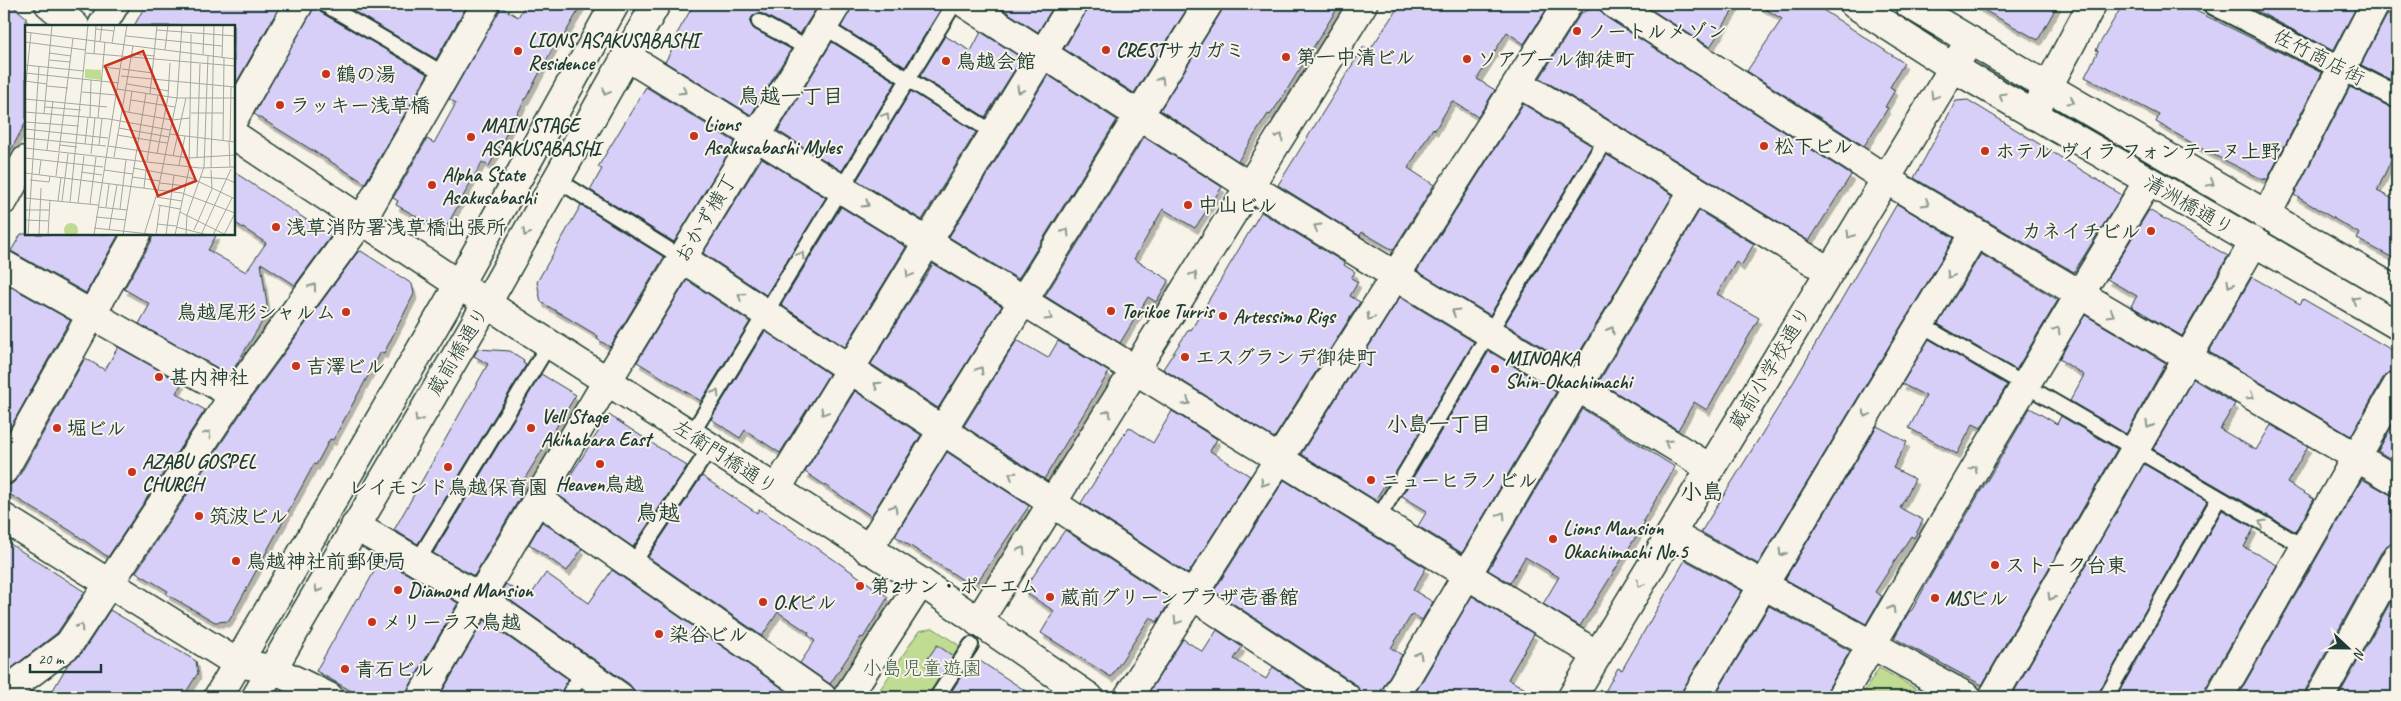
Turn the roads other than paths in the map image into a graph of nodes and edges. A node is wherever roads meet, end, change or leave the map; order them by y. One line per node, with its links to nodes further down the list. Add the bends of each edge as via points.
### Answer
1 (49, 4): 22 (street)
2 (115, 4): 23 (street)
3 (298, 4): 37 (street)
4 (324, 4): 30 (lane)
5 (486, 4): 30 (street)
6 (615, 4): 60 (street, 蔵前橋通り)
7 (656, 4): 27 (street, 蔵前橋通り)
8 (954, 4): 31 (lane)
9 (966, 4): 26 (street)
10 (1073, 4): 26 (street)
11 (1208, 4): 35 (street, one-way to 11)
12 (1363, 4): 46 (street, one-way to 12)
13 (1568, 4): 32 (street)
14 (1614, 4): 43 (street)
15 (1854, 4): 28 (street, 清洲橋通り)
16 (2092, 4): 33 (street)
17 (2214, 4): 29 (street, 佐竹商店街)
18 (2375, 4): 29 (street)
19 (1924, 8): 24 (street, 清洲橋通り)
20 (830, 15): 25 (street, おかず横丁); 31 (lane)
21 (759, 22): 25 (lane)
22 (74, 25)
23 (103, 25)
24 (1970, 40): 28 (street, 蔵前小学校通り); 33 (street, 清洲橋通り)
25 (809, 49): 40 (street, おかず横丁)
26 (1043, 53): 35 (street); 38 (street, one-way to 38)
27 (626, 56): 40 (street, one-way to 40); 44 (street, 蔵前橋通り, one-way to 44)
28 (1952, 67): 36 (street, 清洲橋通り, one-way to 28); 43 (street, 蔵前小学校通り, one-way to 43)
29 (2342, 69): 34 (street, 佐竹商店街); 50 (street)
30 (446, 75): 51 (street)
31 (908, 79): 38 (lane); 47 (lane, one-way to 31)
32 (1518, 82): 41 (street); 59 (street)
33 (2048, 88): 36 (street); 50 (street, 清洲橋通り, one-way to 50)
34 (2397, 97)
35 (1139, 114): 46 (street); 63 (street, one-way to 35)
36 (2033, 115): 45 (street, 清洲橋通り)
37 (235, 116)
38 (994, 133): 54 (street)
39 (235, 136): 51 (street, 左衛門橋通り)
40 (756, 136): 47 (street); 56 (street, おかず横丁)
41 (1607, 137): 48 (street); 69 (lane)
42 (25, 162): 49 (street)
43 (1885, 178): 52 (street, one-way to 52); 58 (street, 蔵前小学校通り, one-way to 58)
44 (556, 180): 56 (lane); 64 (street, 蔵前橋通り, one-way to 64)
45 (2148, 181): 55 (street, 清洲橋通り); 62 (street)
46 (1249, 186): 59 (street, one-way to 46); 73 (street, one-way to 46)
47 (841, 189): 54 (street, one-way to 54); 65 (lane, one-way to 47)
48 (1694, 189): 58 (street); 77 (street, one-way to 48)
49 (4, 200)
50 (2266, 216): 61 (street, 清洲橋通り)
51 (362, 220): 60 (street, 左衛門橋通り); 78 (street, one-way to 51)
52 (1975, 233): 62 (street); 67 (street, one-way to 67)
53 (136, 235): 66 (street)
54 (928, 242): 63 (street); 72 (street, one-way to 72)
55 (2254, 242): 68 (street, 清洲橋通り, one-way to 55); 71 (street, one-way to 71)
56 (682, 258): 65 (street, one-way to 56); 74 (street, おかず横丁)
57 (4, 265): 66 (street)
58 (1829, 271): 84 (street, 蔵前小学校通り)
59 (1396, 275): 69 (street, one-way to 59); 83 (street, one-way to 83)
60 (459, 284): 64 (street, 左衛門橋通り); 109 (street, 蔵前橋通り)
61 (2397, 291)
62 (2078, 295): 71 (street, one-way to 71); 75 (street, one-way to 62)
63 (1023, 301): 73 (street, one-way to 73); 79 (street, one-way to 63)
64 (487, 303): 70 (street, 左衛門橋通り); 93 (street, 蔵前橋通り, one-way to 93)
65 (766, 312): 72 (street); 80 (lane, one-way to 65)
66 (92, 314): 78 (street); 85 (street)
67 (1920, 324): 75 (lane); 103 (street, one-way to 103)
68 (2397, 325)
69 (1490, 333): 77 (street); 92 (lane)
70 (549, 344): 74 (street, 左衛門橋通り); 98 (lane)
71 (2187, 358): 81 (street, one-way to 81); 82 (street, one-way to 82)
72 (851, 368): 79 (street, one-way to 72); 87 (street, one-way to 87)
73 (1135, 370): 83 (street, one-way to 83); 90 (street, one-way to 73)
74 (607, 381): 80 (street, 左衛門橋通り); 89 (street, おかず横丁)
75 (2024, 385): 81 (lane); 107 (street, one-way to 75)
76 (2397, 386): 82 (street)
77 (1578, 387): 84 (street, one-way to 77); 100 (street, one-way to 77)
78 (234, 395): 102 (street, one-way to 78)
79 (943, 429): 90 (street, one-way to 79); 96 (street, one-way to 79)
80 (700, 441): 87 (street, 左衛門橋通り); 99 (lane)
81 (2135, 449): 88 (lane); 130 (street, one-way to 130)
82 (2356, 457): 86 (street); 95 (street)
83 (1279, 459): 92 (street); 104 (street, one-way to 104)
84 (1710, 468): 94 (street, 蔵前小学校通り)
85 (4, 470)
86 (2397, 481)
87 (776, 490): 96 (street, 左衛門橋通り)
88 (2219, 498): 95 (lane, one-way to 88); 131 (lane)
89 (537, 499): 99 (street); 105 (street, おかず横丁)
90 (1053, 502): 104 (street); 106 (street, one-way to 90)
91 (4, 518): 102 (street)
92 (1377, 520): 100 (street)
93 (355, 526): 98 (street); 110 (street, 蔵前橋通り, one-way to 110)
94 (1671, 534): 103 (street); 108 (street, 蔵前小学校通り, one-way to 108)
95 (2304, 547): 132 (street)
96 (868, 550): 101 (street, 左衛門橋通り)
97 (2397, 557): 133 (street)
98 (417, 562): 105 (street)
99 (632, 565): 119 (street)
100 (1466, 575): 108 (street); 125 (street, one-way to 100)
101 (921, 582): 106 (street, 左衛門橋通り); 120 (street)
102 (108, 583): 109 (street); 112 (street, one-way to 102, via 69,644)
103 (1763, 585): 107 (street); 127 (street)
104 (1193, 595): 123 (street, one-way to 123); 124 (street)
105 (479, 597): 111 (street); 116 (street, おかず横丁)
106 (975, 633): 121 (lane); 122 (street, 左衛門橋通り)
107 (1872, 643): 128 (street); 129 (street)
108 (1597, 655): 126 (street, 蔵前小学校通り)
109 (237, 663): 110 (street); 113 (street, 蔵前橋通り)
110 (272, 669): 114 (street, 蔵前橋通り); 115 (street)
111 (583, 671): 117 (lane); 118 (street)
112 (13, 687)
113 (218, 697)
114 (256, 697)
115 (329, 697)
116 (421, 697)
117 (568, 697)
118 (620, 697)
119 (822, 697)
120 (846, 697)
121 (937, 697)
122 (1089, 697)
123 (1128, 697)
124 (1346, 697)
125 (1395, 697)
126 (1572, 697)
127 (1696, 697)
128 (1842, 697)
129 (1967, 697)
130 (1993, 697)
131 (2106, 697)
132 (2219, 697)
133 (2320, 697)

